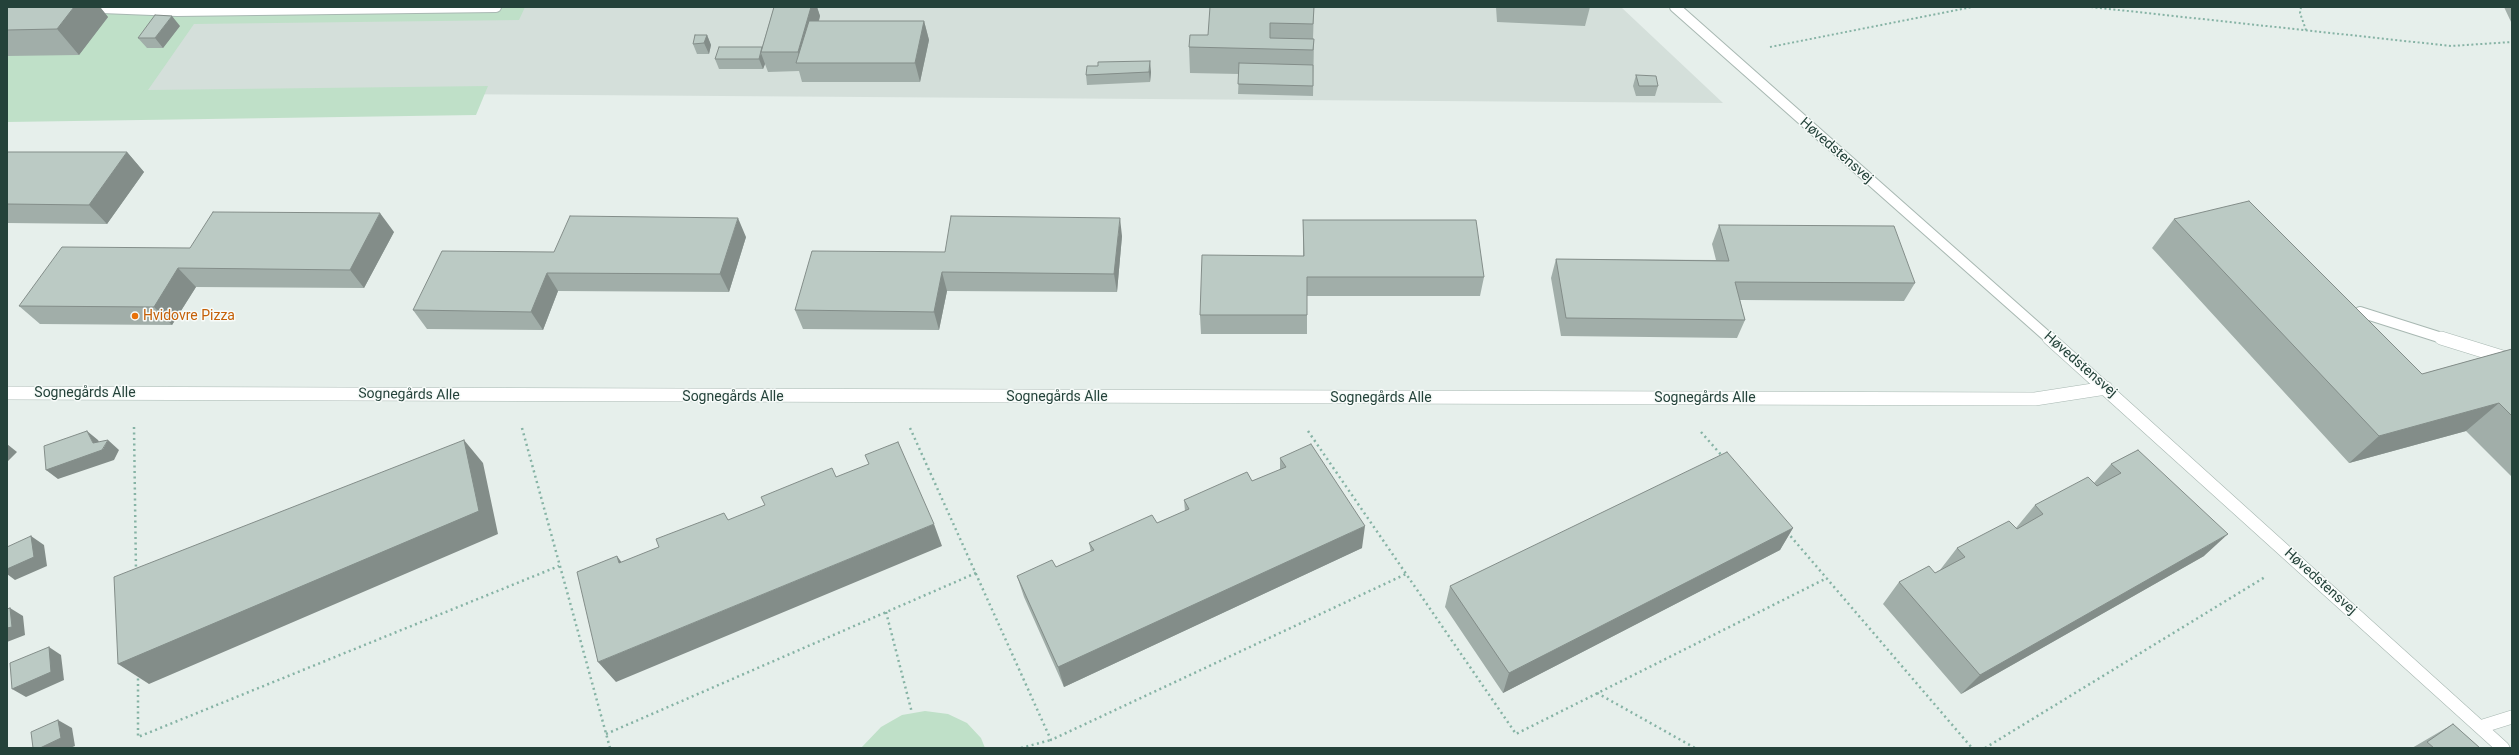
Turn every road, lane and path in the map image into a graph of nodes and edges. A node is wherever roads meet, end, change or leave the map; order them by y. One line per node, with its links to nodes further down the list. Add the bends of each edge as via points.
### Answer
1 (77, 7): 2 (street, via 177,11)
2 (496, 7)
3 (1675, 7): 9 (street, Høvedstensvej)
4 (1972, 7): 9 (path)
5 (2091, 7): 7 (path)
6 (2301, 7): 7 (path, via 2300,13)
7 (2306, 30): 8 (path, via 2451,46)
8 (2512, 42)
9 (1728, 55): 12 (street, Høvedstensvej)
10 (2360, 312): 11 (street)
11 (2512, 360)
12 (2106, 388): 18 (street, Sognegårds Alle, via 2035,399); 21 (street, Høvedstensvej)
13 (7, 393): 14 (street, Sognegårds Alle)
14 (133, 393): 15 (street, Sognegårds Alle); 26 (path)
15 (513, 396): 16 (street, Sognegårds Alle); 22 (path)
16 (896, 397): 17 (street, Sognegårds Alle); 23 (path)
17 (1285, 397): 18 (street, Sognegårds Alle); 24 (path)
18 (1672, 398): 19 (path)
19 (1724, 458)
20 (1786, 530): 25 (path)
21 (2294, 559): 32 (street, Høvedstensvej); 39 (path)
22 (559, 566): 28 (path, via 138,737); 33 (path)
23 (976, 573): 27 (path); 34 (path)
24 (1406, 574): 29 (path, via 1516,734); 34 (path)
25 (1827, 578): 29 (path); 38 (path)
26 (136, 580)
27 (886, 612): 30 (path); 33 (path)
28 (137, 666)
29 (1597, 693): 37 (path)
30 (912, 713)
31 (2512, 717): 32 (street)
32 (2480, 727): 40 (street, Høvedstensvej)
33 (606, 734): 35 (path)
34 (1051, 740): 36 (path)
35 (610, 748)
36 (1021, 748)
37 (1695, 748)
38 (1972, 748)
39 (1985, 748)
40 (2503, 748)

